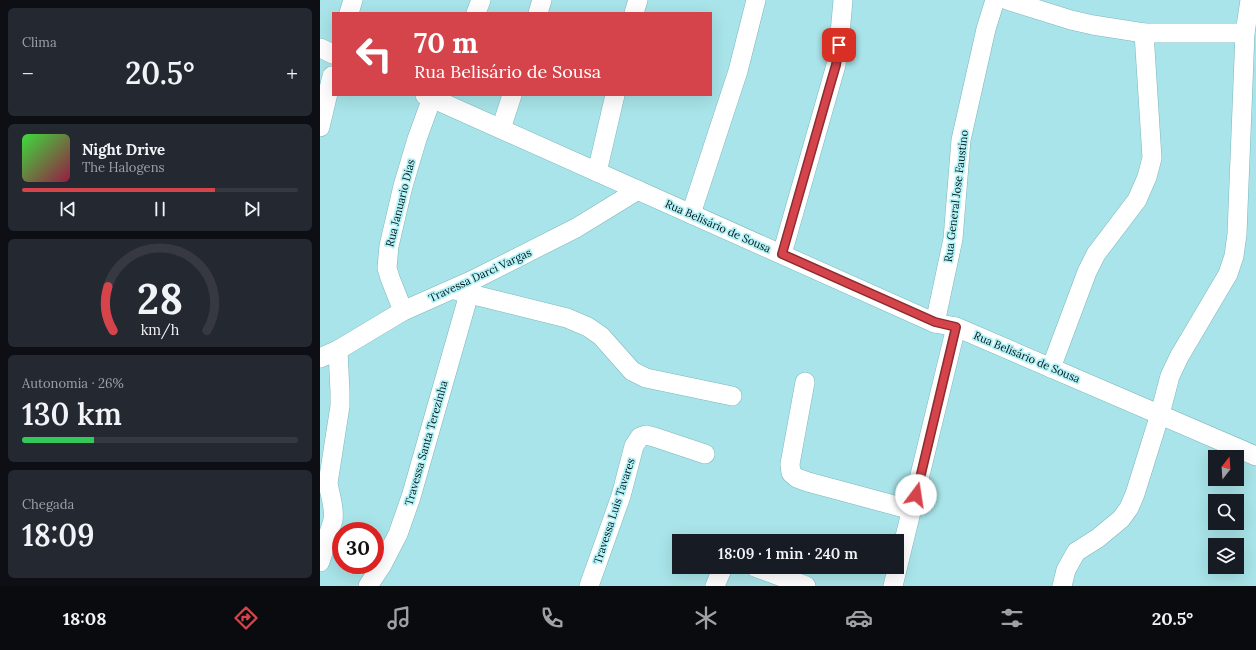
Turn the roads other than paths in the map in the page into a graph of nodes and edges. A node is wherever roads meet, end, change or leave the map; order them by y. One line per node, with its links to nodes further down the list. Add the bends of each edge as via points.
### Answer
1 (353, 0): 10 (street)
2 (481, 0): 11 (street)
3 (542, 0): 12 (street)
4 (638, 0): 13 (street)
5 (756, 0): 26 (street, via 738,72)
6 (843, 0): 27 (street, via 836,65)
7 (994, 0): 31 (street, Rua General Jose Faustino, via 961,140 953,239)
8 (1008, 0): 14 (street, via 1071,20)
9 (1250, 0): 15 (street)
10 (349, 12)
11 (476, 12)
12 (538, 12)
13 (634, 12)
14 (1144, 33): 15 (street); 35 (street, via 1152,158 1147,177 1137,200 1096,254 1086,272)
15 (1245, 33): 38 (street, via 1234,256 1228,274 1170,376)
16 (320, 48): 17 (street)
17 (332, 54)
18 (328, 72): 22 (street)
19 (430, 96): 23 (street, Rua Belisário de Sousa); 30 (street, Rua Januario Dias, via 403,186 389,246 390,278)
20 (512, 96): 23 (street)
21 (615, 96): 24 (street)
22 (320, 127)
23 (502, 129): 24 (street, Rua Belisário de Sousa)
24 (597, 172): 25 (street, Rua Belisário de Sousa)
25 (638, 190): 26 (street, Rua Belisário de Sousa); 28 (street, Travessa Darci Vargas, via 576,228)
26 (691, 214): 27 (street, Rua Belisário de Sousa)
27 (782, 254): 31 (street, Rua Belisário de Sousa)
28 (451, 289): 29 (street); 30 (street, Travessa Darci Vargas)
29 (469, 294): 37 (street, via 567,318 588,327 601,336 632,371 646,378); 45 (street, Travessa Santa Terezinha, via 411,497 398,534)
30 (403, 311): 33 (street, Travessa Darci Vargas)
31 (935, 322): 32 (street, Rua Belisário de Sousa)
32 (956, 327): 35 (street, Rua Belisário de Sousa); 41 (street)
33 (338, 350): 34 (street, Travessa Darci Vargas); 42 (street, via 340,406 328,483 334,513)
34 (320, 358)
35 (1051, 368): 38 (street, Rua Belisário de Sousa)
36 (806, 382): 41 (street, via 790,464 791,473 808,482)
37 (732, 396)
38 (1160, 414): 40 (street, Rua Belisário de Sousa); 50 (street, via 1129,508 1121,519 1076,552 1066,570)
39 (705, 454): 46 (street, Travessa Luis Tavares, via 654,437 640,437 634,446 621,496)
40 (1256, 456)
41 (912, 510): 49 (street)
42 (320, 562)
43 (720, 574): 47 (street)
44 (774, 574): 48 (street)
45 (368, 586)
46 (589, 586)
47 (715, 586)
48 (806, 586)
49 (893, 586)
50 (1062, 586)

